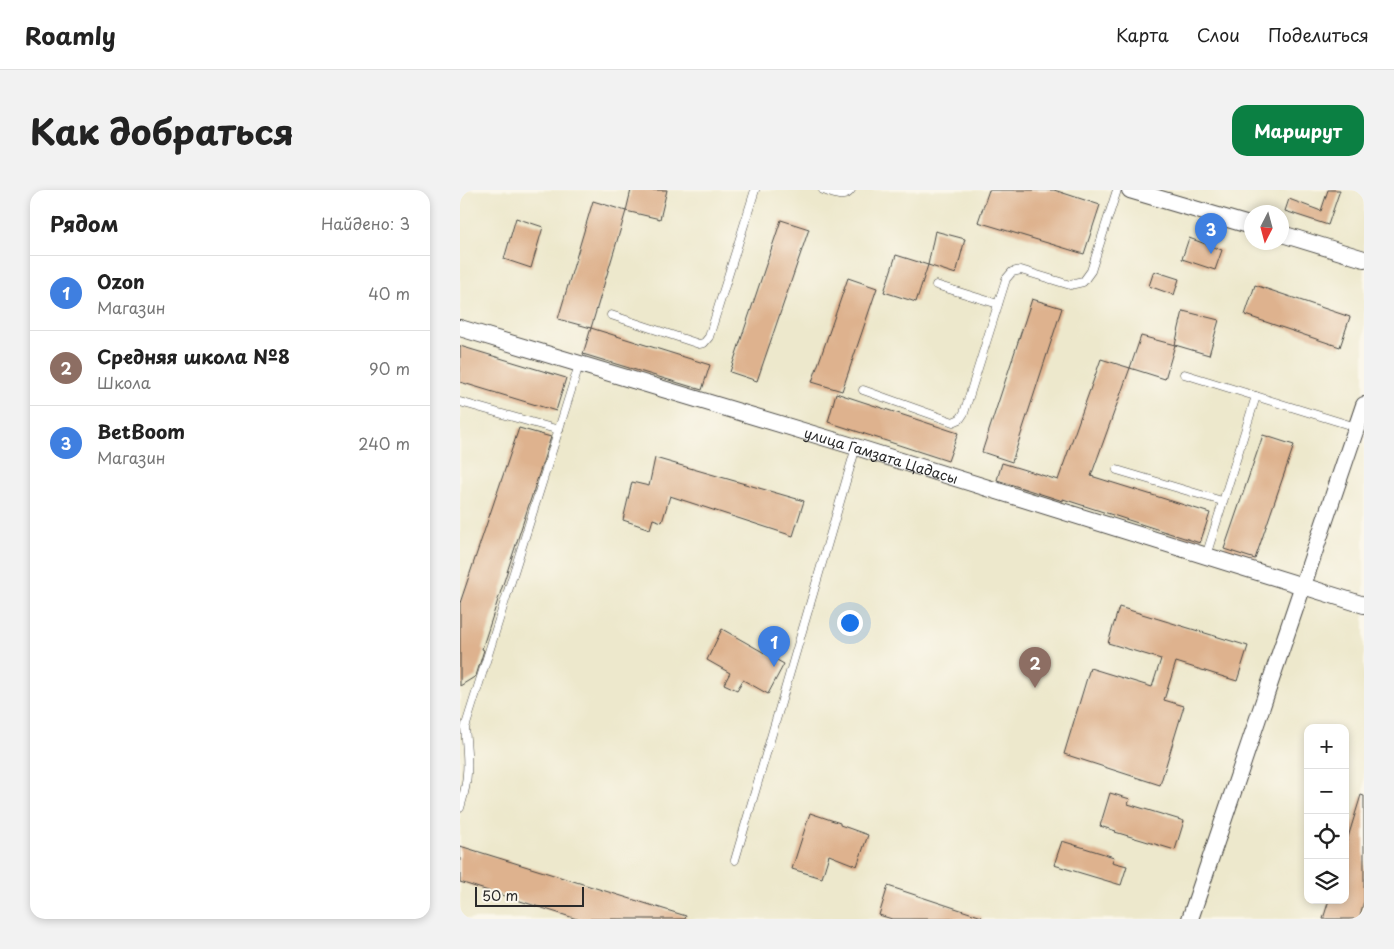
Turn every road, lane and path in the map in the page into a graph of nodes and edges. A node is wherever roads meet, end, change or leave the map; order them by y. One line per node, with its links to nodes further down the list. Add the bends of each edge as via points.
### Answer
1 (755, 190): 11 (lane, via 709,337 704,343)
2 (823, 190): 3 (lane, via 842,196)
3 (851, 190)
4 (1117, 190): 10 (lane, via 1091,271 1083,282 1070,284 1021,270 1012,272)
5 (1130, 190): 6 (street)
6 (1244, 224)
7 (1289, 236): 8 (street)
8 (1364, 259)
9 (936, 285): 10 (lane)
10 (998, 304): 15 (lane, via 960,419 953,422)
11 (611, 315)
12 (460, 328): 13 (street, улица Гамзата Цадасы)
13 (578, 365): 20 (lane); 21 (street, улица Гамзата Цадасы)
14 (1184, 374): 16 (lane)
15 (862, 390)
16 (1256, 396): 19 (lane); 23 (lane)
17 (460, 402): 20 (lane)
18 (1364, 405): 19 (street)
19 (1356, 427): 25 (street)
20 (560, 430): 27 (lane, via 465,728 468,769)
21 (856, 447): 24 (street, улица Гамзата Цадасы); 28 (lane)
22 (1117, 470): 23 (lane)
23 (1222, 501): 24 (lane)
24 (1206, 556): 25 (street, улица Гамзата Цадасы)
25 (1302, 586): 26 (street, улица Гамзата Цадасы); 29 (street)
26 (1364, 605)
27 (460, 808)
28 (735, 860)
29 (1190, 919)

